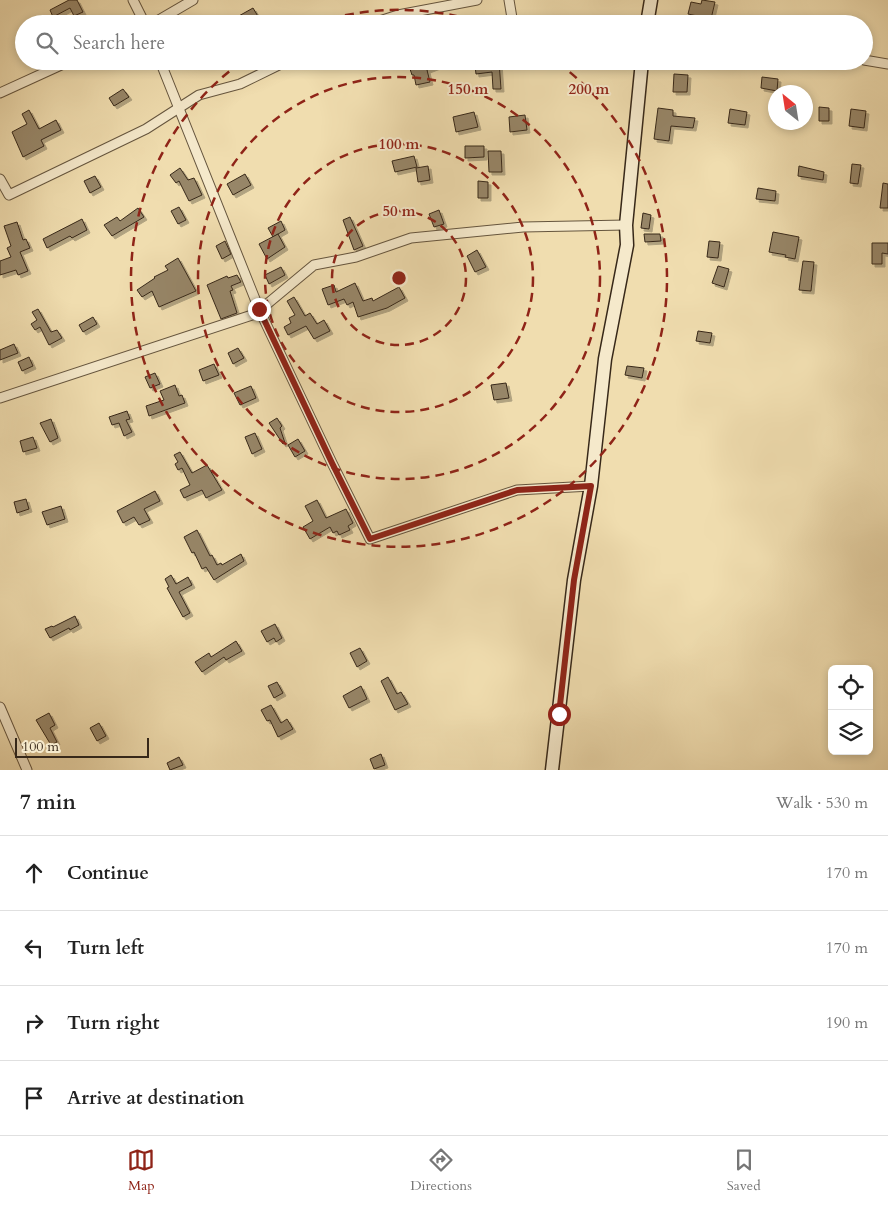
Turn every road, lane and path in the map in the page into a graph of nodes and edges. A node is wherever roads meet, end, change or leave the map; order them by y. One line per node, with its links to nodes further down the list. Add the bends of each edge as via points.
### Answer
1 (133, 0): 6 (street)
2 (193, 0): 7 (street)
3 (477, 0): 8 (street)
4 (509, 0): 9 (street)
5 (651, 0): 10 (street)
6 (140, 15)
7 (167, 15)
8 (398, 15)
9 (512, 15)
10 (648, 15)
11 (873, 62): 12 (street)
12 (888, 64)
13 (50, 70): 17 (street)
14 (164, 70): 18 (street)
15 (269, 70): 18 (street, via 240,84 199,95)
16 (641, 70): 20 (street)
17 (0, 93)
18 (179, 108): 19 (street, via 146,129 9,195); 21 (street)
19 (0, 179)
20 (626, 225): 21 (street, via 523,227 411,238 356,257 314,265); 23 (street, via 627,245 604,359)
21 (259, 309): 22 (street, via 255,314); 23 (street, via 370,539 517,490)
22 (0, 398)
23 (591, 486): 26 (street, via 574,580)
24 (0, 707): 25 (street)
25 (27, 770)
26 (552, 770)

